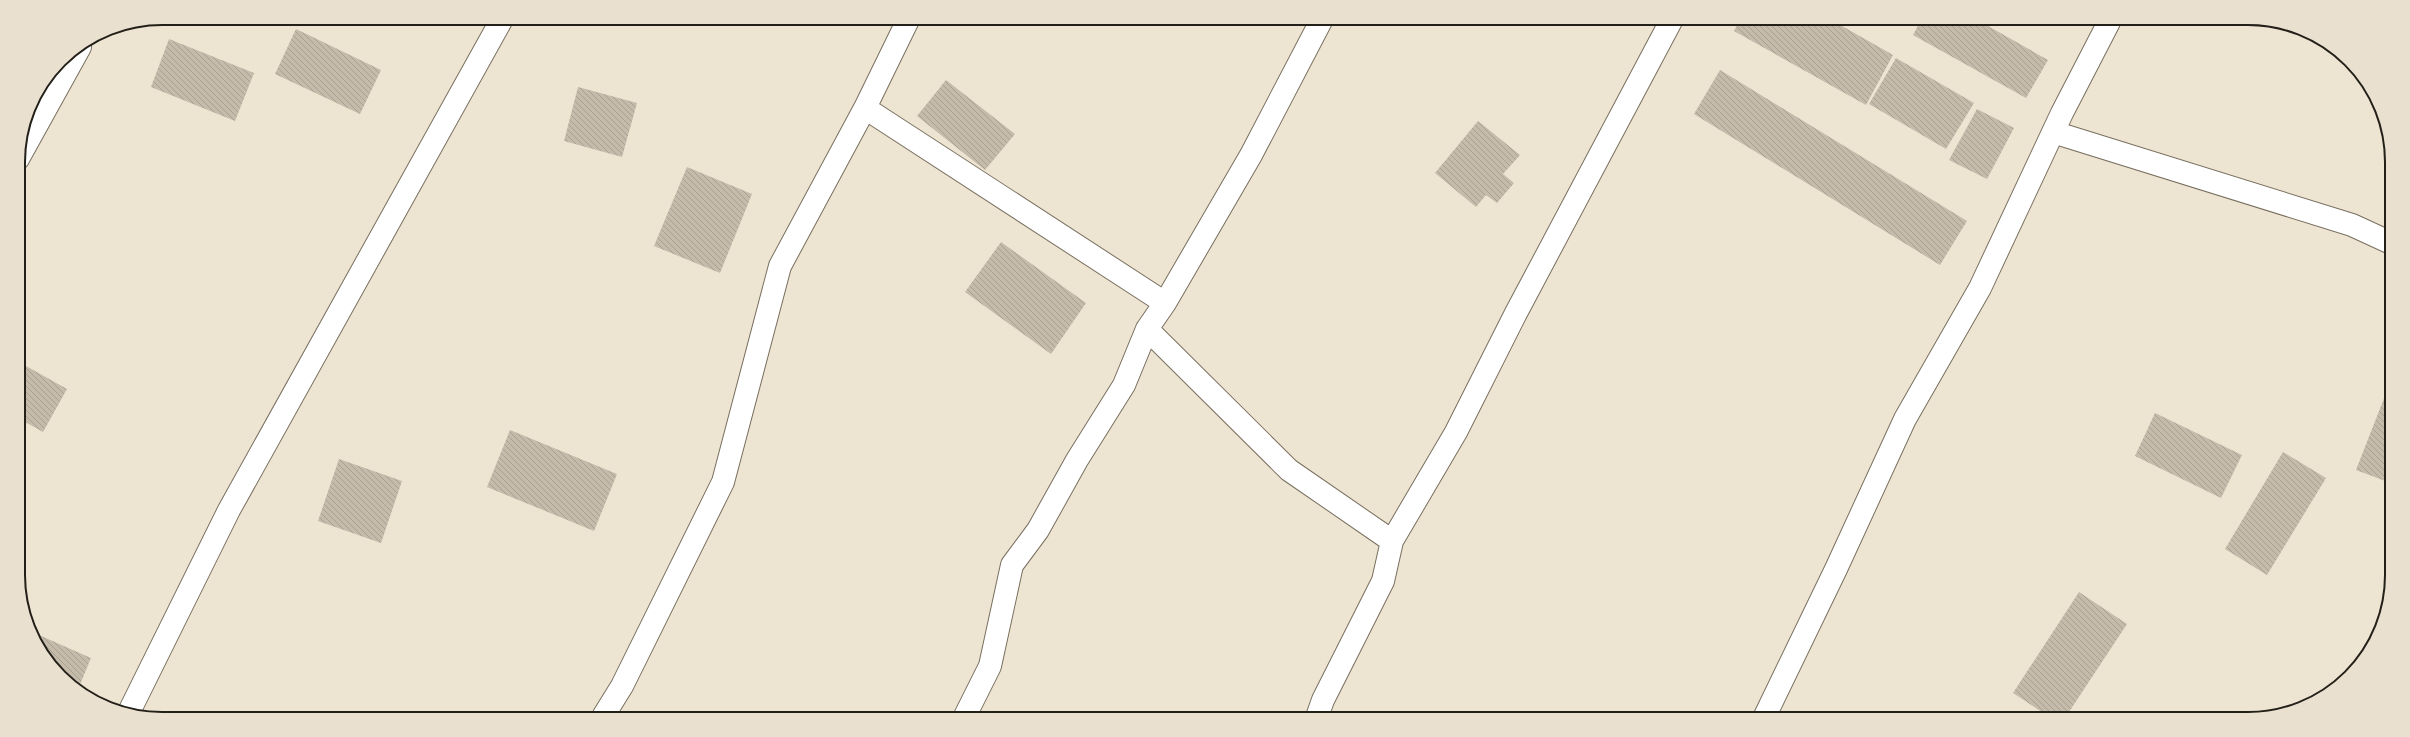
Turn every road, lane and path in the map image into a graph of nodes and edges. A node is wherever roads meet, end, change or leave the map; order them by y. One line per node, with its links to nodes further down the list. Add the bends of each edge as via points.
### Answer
1 (499, 25): 14 (street, via 229,510)
2 (906, 25): 7 (street)
3 (1319, 25): 11 (street, via 1251,155)
4 (1669, 25): 13 (street, via 1516,313 1456,432)
5 (2107, 25): 8 (street)
6 (74, 57): 9 (street)
7 (865, 108): 11 (street); 15 (street, via 780,266 723,482 622,686)
8 (2053, 132): 10 (street, via 2352,225); 18 (street, via 1980,288 1905,419)
9 (27, 143)
10 (2385, 240)
11 (1165, 303): 12 (street)
12 (1147, 329): 13 (street, via 1289,470); 16 (street, via 1124,385 1077,460 1038,530 1012,565 990,666)
13 (1392, 541): 17 (street, via 1384,581)
14 (131, 708)
15 (606, 712)
16 (967, 712)
17 (1319, 712)
18 (1767, 712)

